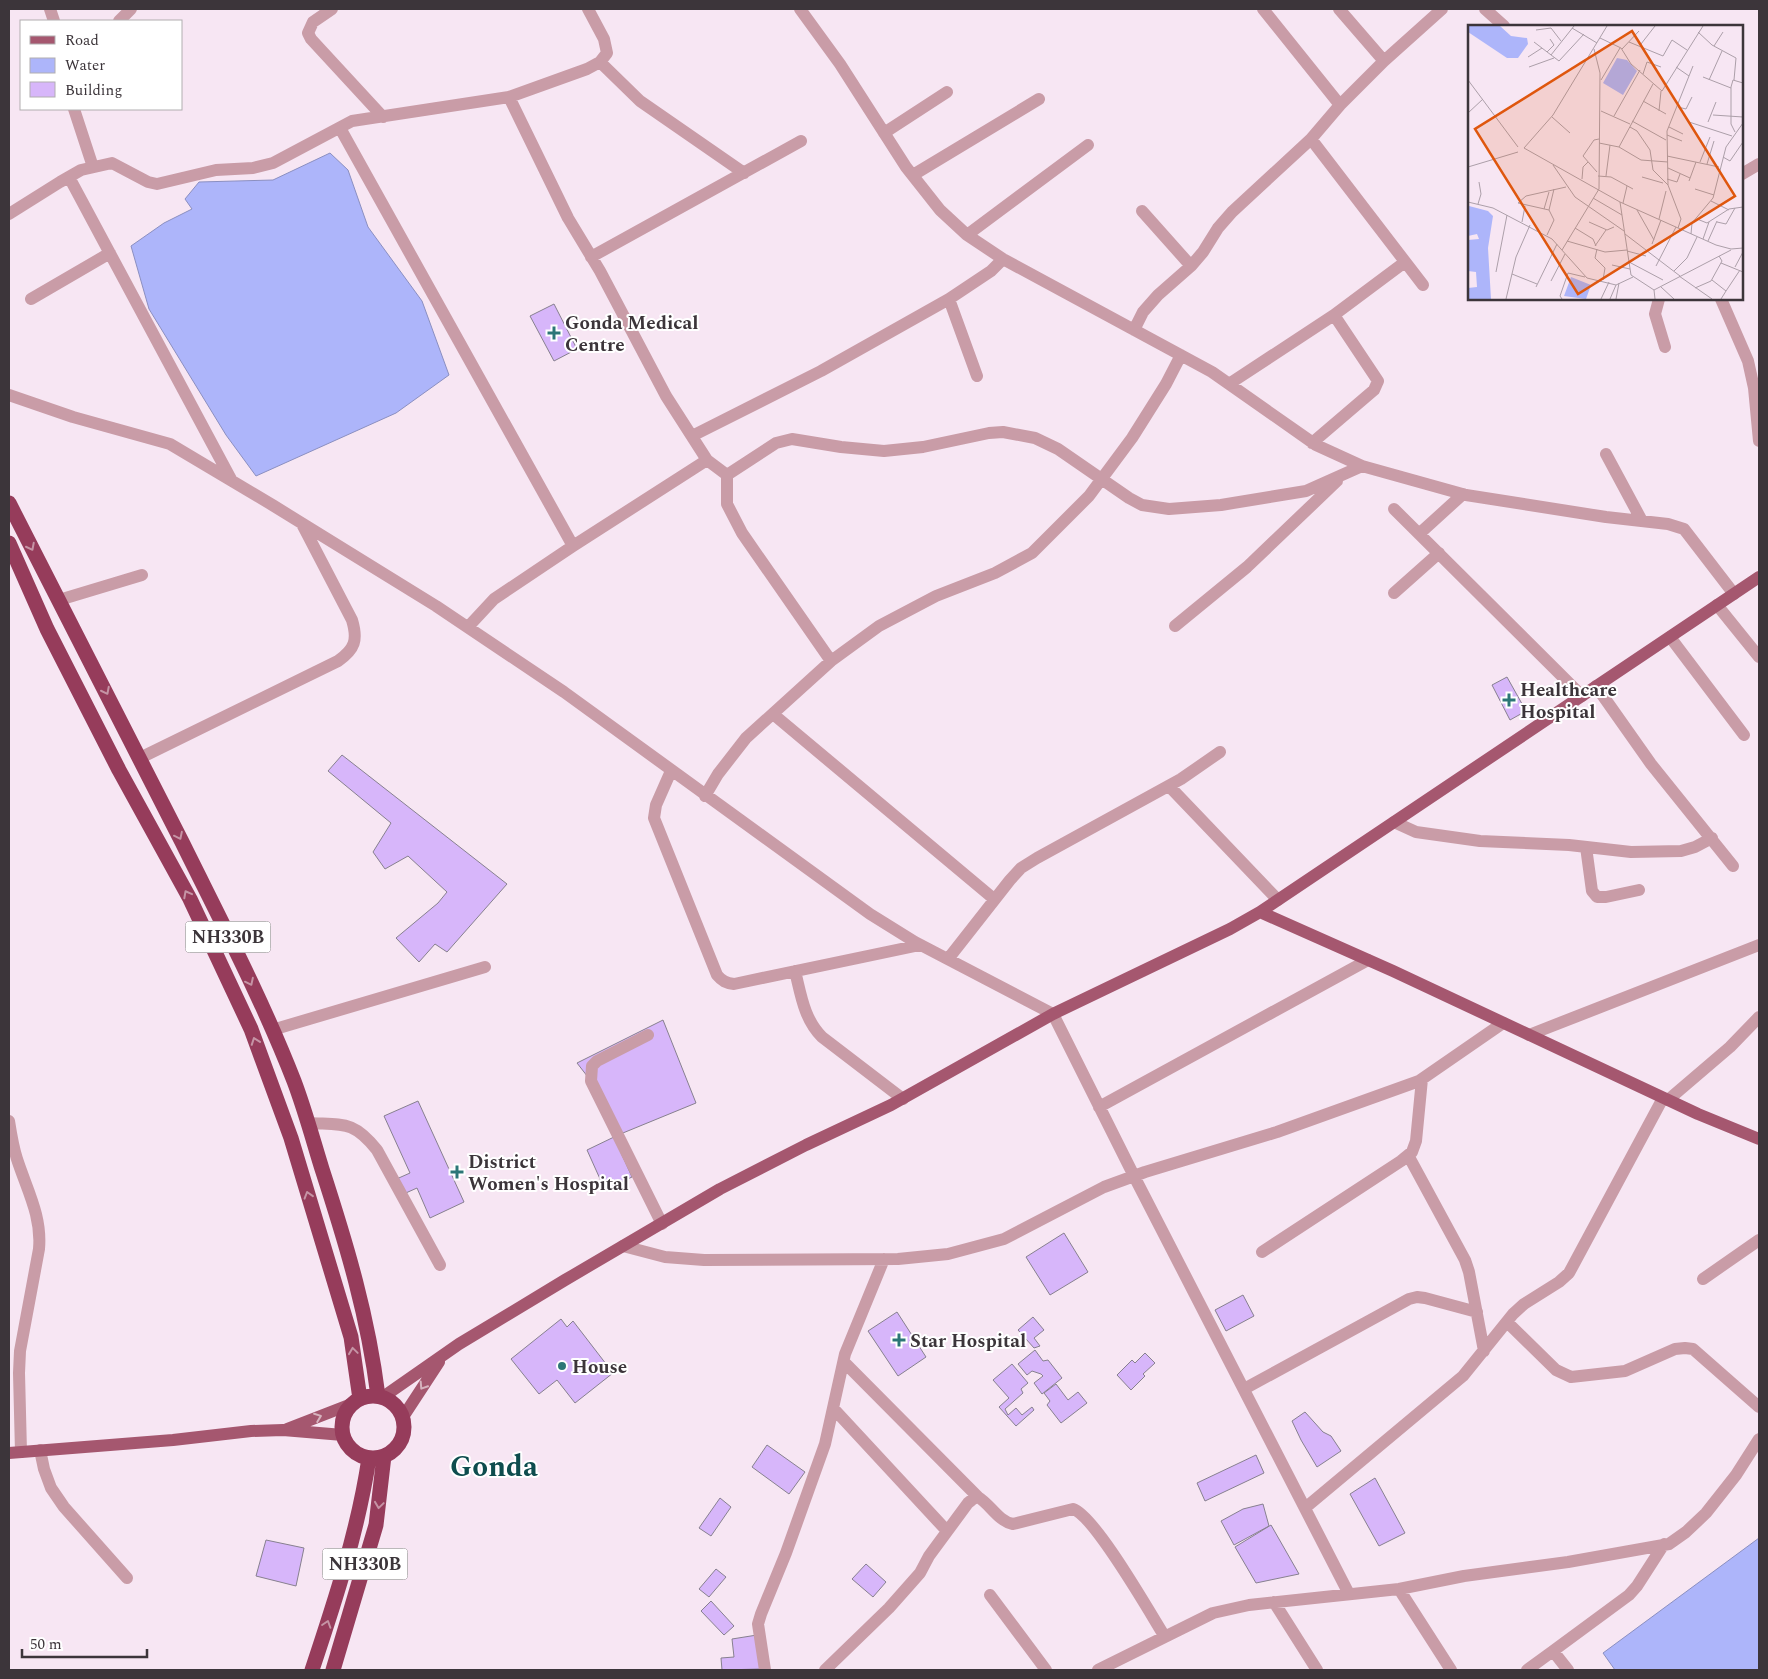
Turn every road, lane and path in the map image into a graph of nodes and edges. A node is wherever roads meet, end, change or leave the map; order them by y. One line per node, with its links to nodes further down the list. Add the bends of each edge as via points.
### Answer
1 (131, 9): 9 (street)
2 (332, 9): 18 (street, via 313,22 308,33)
3 (588, 9): 12 (street, via 604,39 607,53)
4 (1263, 9): 16 (street)
5 (1339, 9): 11 (street)
6 (1442, 9): 11 (street)
7 (1485, 9): 10 (street)
8 (803, 10): 20 (street)
9 (120, 20)
10 (1503, 25)
11 (1384, 61): 16 (street)
12 (600, 62): 14 (street); 26 (street, via 640,101)
13 (947, 92): 20 (street)
14 (509, 97): 18 (street); 34 (street, via 568,218)
15 (1039, 99): 28 (street)
16 (1340, 105): 21 (street)
17 (74, 110): 25 (street)
18 (383, 117): 19 (street, via 352,121)
19 (340, 128): 25 (street, via 273,163 253,168 216,170 157,184 112,163); 68 (street)
20 (884, 133): 28 (street)
21 (1311, 139): 36 (street); 37 (street, via 1232,212)
22 (801, 141): 26 (street)
23 (1088, 145): 32 (street)
24 (1759, 164): 27 (street)
25 (93, 167): 29 (street)
26 (744, 173): 34 (street)
27 (1743, 173)
28 (913, 175): 32 (street, via 940,210)
29 (69, 177): 31 (street); 33 (street)
30 (1142, 211): 37 (street)
31 (9, 214)
32 (968, 235): 35 (street)
33 (110, 253): 39 (street); 60 (street)
34 (591, 257): 51 (street, via 666,396)
35 (1003, 259): 40 (street); 44 (street)
36 (1405, 262): 38 (street); 43 (street)
37 (1191, 266): 44 (street, via 1158,295 1143,312)
38 (1423, 285)
39 (31, 299)
40 (949, 299): 47 (street); 51 (street, via 821,371)
41 (1658, 300): 45 (street, via 1655,314)
42 (1721, 300): 50 (street, via 1748,361)
43 (1334, 315): 48 (street); 53 (street, via 1378,381 1374,390)
44 (1134, 330): 46 (street)
45 (1665, 347)
46 (1181, 355): 48 (street); 59 (street, via 1162,392)
47 (976, 376)
48 (1229, 384): 53 (street)
49 (9, 395): 60 (street, via 170,444)
50 (1757, 404): 52 (street)
51 (692, 436): 55 (street)
52 (1759, 441)
53 (1312, 442): 56 (street)
54 (1606, 454): 64 (street)
55 (706, 460): 58 (street); 68 (street)
56 (1368, 468): 57 (street); 61 (street)
57 (1342, 475): 59 (street, via 1306,491 1221,505 1168,509 1142,505); 76 (street, via 1247,567)
58 (727, 476): 59 (street, via 776,443 792,439 841,448 884,451 1003,432 1035,438 1058,449); 80 (street, via 727,504 742,533)
59 (1102, 479): 80 (street, via 1032,553 878,626)
60 (232, 481): 65 (street)
61 (1463, 494): 64 (street); 66 (street)
62 (9, 503): 74 (highway, NH330B, one-way to 74)
63 (1394, 509): 66 (street)
64 (1642, 521): 73 (street, via 1684,529)
65 (301, 522): 77 (street); 86 (street, via 352,620 356,634 348,654)
66 (1419, 534): 69 (street)
67 (9, 543): 133 (highway, NH330B, one-way to 67, via 351,1336 291,1138 251,1029 190,900 47,629)
68 (573, 546): 77 (street, via 494,599)
69 (1439, 554): 72 (street); 82 (street)
70 (142, 574): 74 (street)
71 (1759, 577): 73 (main road)
72 (1394, 593)
73 (1734, 594): 75 (main road)
74 (59, 600): 86 (highway, NH330B, one-way to 86)
75 (1717, 605): 78 (main road); 79 (street)
76 (1175, 626)
77 (468, 627): 87 (street, via 564,692)
78 (1670, 637): 81 (main road); 84 (street)
79 (1759, 657)
80 (831, 661): 83 (street)
81 (1596, 686): 82 (main road); 91 (street, via 1651,764)
82 (1582, 696): 90 (main road)
83 (772, 714): 89 (street, via 746,738); 95 (street)
84 (1744, 735)
85 (1220, 752): 88 (street)
86 (140, 758): 107 (highway, NH330B, one-way to 107)
87 (671, 771): 89 (street); 103 (street, via 656,805 654,818 717,975 722,981 734,984)
88 (1169, 786): 95 (street, via 1021,868); 96 (street)
89 (705, 796): 98 (street, via 870,914)
90 (1394, 822): 92 (street, via 1416,832 1480,841); 96 (main road)
91 (1712, 838): 92 (street, via 1681,851 1631,852); 93 (street)
92 (1586, 847): 94 (street, via 1592,891 1597,897)
93 (1733, 866)
94 (1639, 890)
95 (994, 899): 100 (street)
96 (1278, 900): 97 (main road)
97 (1260, 912): 101 (main road); 104 (main road)
98 (920, 945): 100 (street); 103 (street)
99 (1759, 945): 109 (street)
100 (948, 959): 104 (street)
101 (1368, 960): 106 (main road); 113 (street)
102 (485, 968): 107 (street)
103 (795, 971): 111 (street, via 813,1028)
104 (1053, 1014): 111 (main road); 113 (street)
105 (1759, 1018): 112 (street, via 1730,1047)
106 (1503, 1023): 109 (main road); 110 (street)
107 (272, 1030): 115 (highway, NH330B)
108 (648, 1035): 119 (street, via 597,1061 592,1066 591,1081)
109 (1529, 1035): 112 (main road)
110 (1422, 1079): 117 (street, via 1416,1141); 118 (street, via 1277,1132)
111 (903, 1099): 119 (main road, via 720,1189)
112 (1665, 1099): 116 (main road); 127 (street, via 1569,1273 1524,1304)
113 (1100, 1107): 118 (street)
114 (9, 1121): 141 (street, via 16,1157 38,1218 40,1233 20,1352)
115 (308, 1123): 124 (street, via 343,1125 366,1136 377,1150); 132 (highway, NH330B, via 358,1287)
116 (1757, 1136)
117 (1408, 1155): 122 (street); 126 (street, via 1465,1260)
118 (1134, 1176): 123 (street, via 1104,1187 1004,1239 948,1254); 131 (street)
119 (662, 1224): 121 (main road)
120 (1759, 1240): 125 (street)
121 (624, 1246): 123 (street, via 665,1256 704,1260); 129 (main road)
122 (1262, 1252)
123 (884, 1259): 130 (street)
124 (440, 1265)
125 (1703, 1279)
126 (1477, 1312): 128 (street); 131 (street, via 1425,1298 1409,1299)
127 (1507, 1322): 128 (street); 134 (street, via 1556,1370 1571,1377 1625,1371 1675,1349 1693,1349)
128 (1484, 1351): 145 (street, via 1463,1376)
129 (443, 1356): 132 (main road); 136 (main road, one-way to 136)
130 (844, 1362): 135 (street); 144 (street)
131 (1244, 1390): 145 (street)
132 (380, 1397): 133 (highway, via 369,1396); 136 (highway, via 396,1405)
133 (357, 1401): 137 (main road, one-way to 133); 138 (highway, via 345,1414)
134 (1759, 1406)
135 (833, 1408): 146 (street); 158 (street, via 825,1444 758,1624)
136 (402, 1417): 142 (highway, via 403,1437 396,1449)
137 (283, 1430): 138 (main road); 140 (main road)
138 (343, 1435): 143 (highway, via 352,1450)
139 (1759, 1439): 147 (street, via 1706,1513 1686,1532)
140 (40, 1450): 141 (main road); 148 (street, via 51,1488)
141 (15, 1452)
142 (384, 1456): 143 (highway); 157 (highway, NH330B, one-way to 157, via 376,1525)
143 (369, 1458): 156 (highway, NH330B, one-way to 143, via 339,1590)
144 (978, 1497): 146 (street, via 968,1503); 153 (street, via 1006,1523 1012,1524 1078,1511 1120,1562)
145 (1305, 1508): 150 (street)
146 (947, 1531): 155 (street, via 920,1573)
147 (1664, 1544): 149 (street); 154 (street, via 1629,1595)
148 (127, 1578)
149 (1399, 1589): 150 (street); 162 (street)
150 (1349, 1594): 152 (street)
151 (990, 1595): 159 (street)
152 (1274, 1602): 153 (street, via 1213,1613); 161 (street)
153 (1165, 1637): 160 (street)
154 (1553, 1651): 163 (street); 164 (street)
155 (833, 1668)
156 (312, 1670)
157 (333, 1670)
158 (765, 1670)
159 (1046, 1670)
160 (1098, 1670)
161 (1317, 1670)
162 (1451, 1670)
163 (1526, 1670)
164 (1568, 1670)

